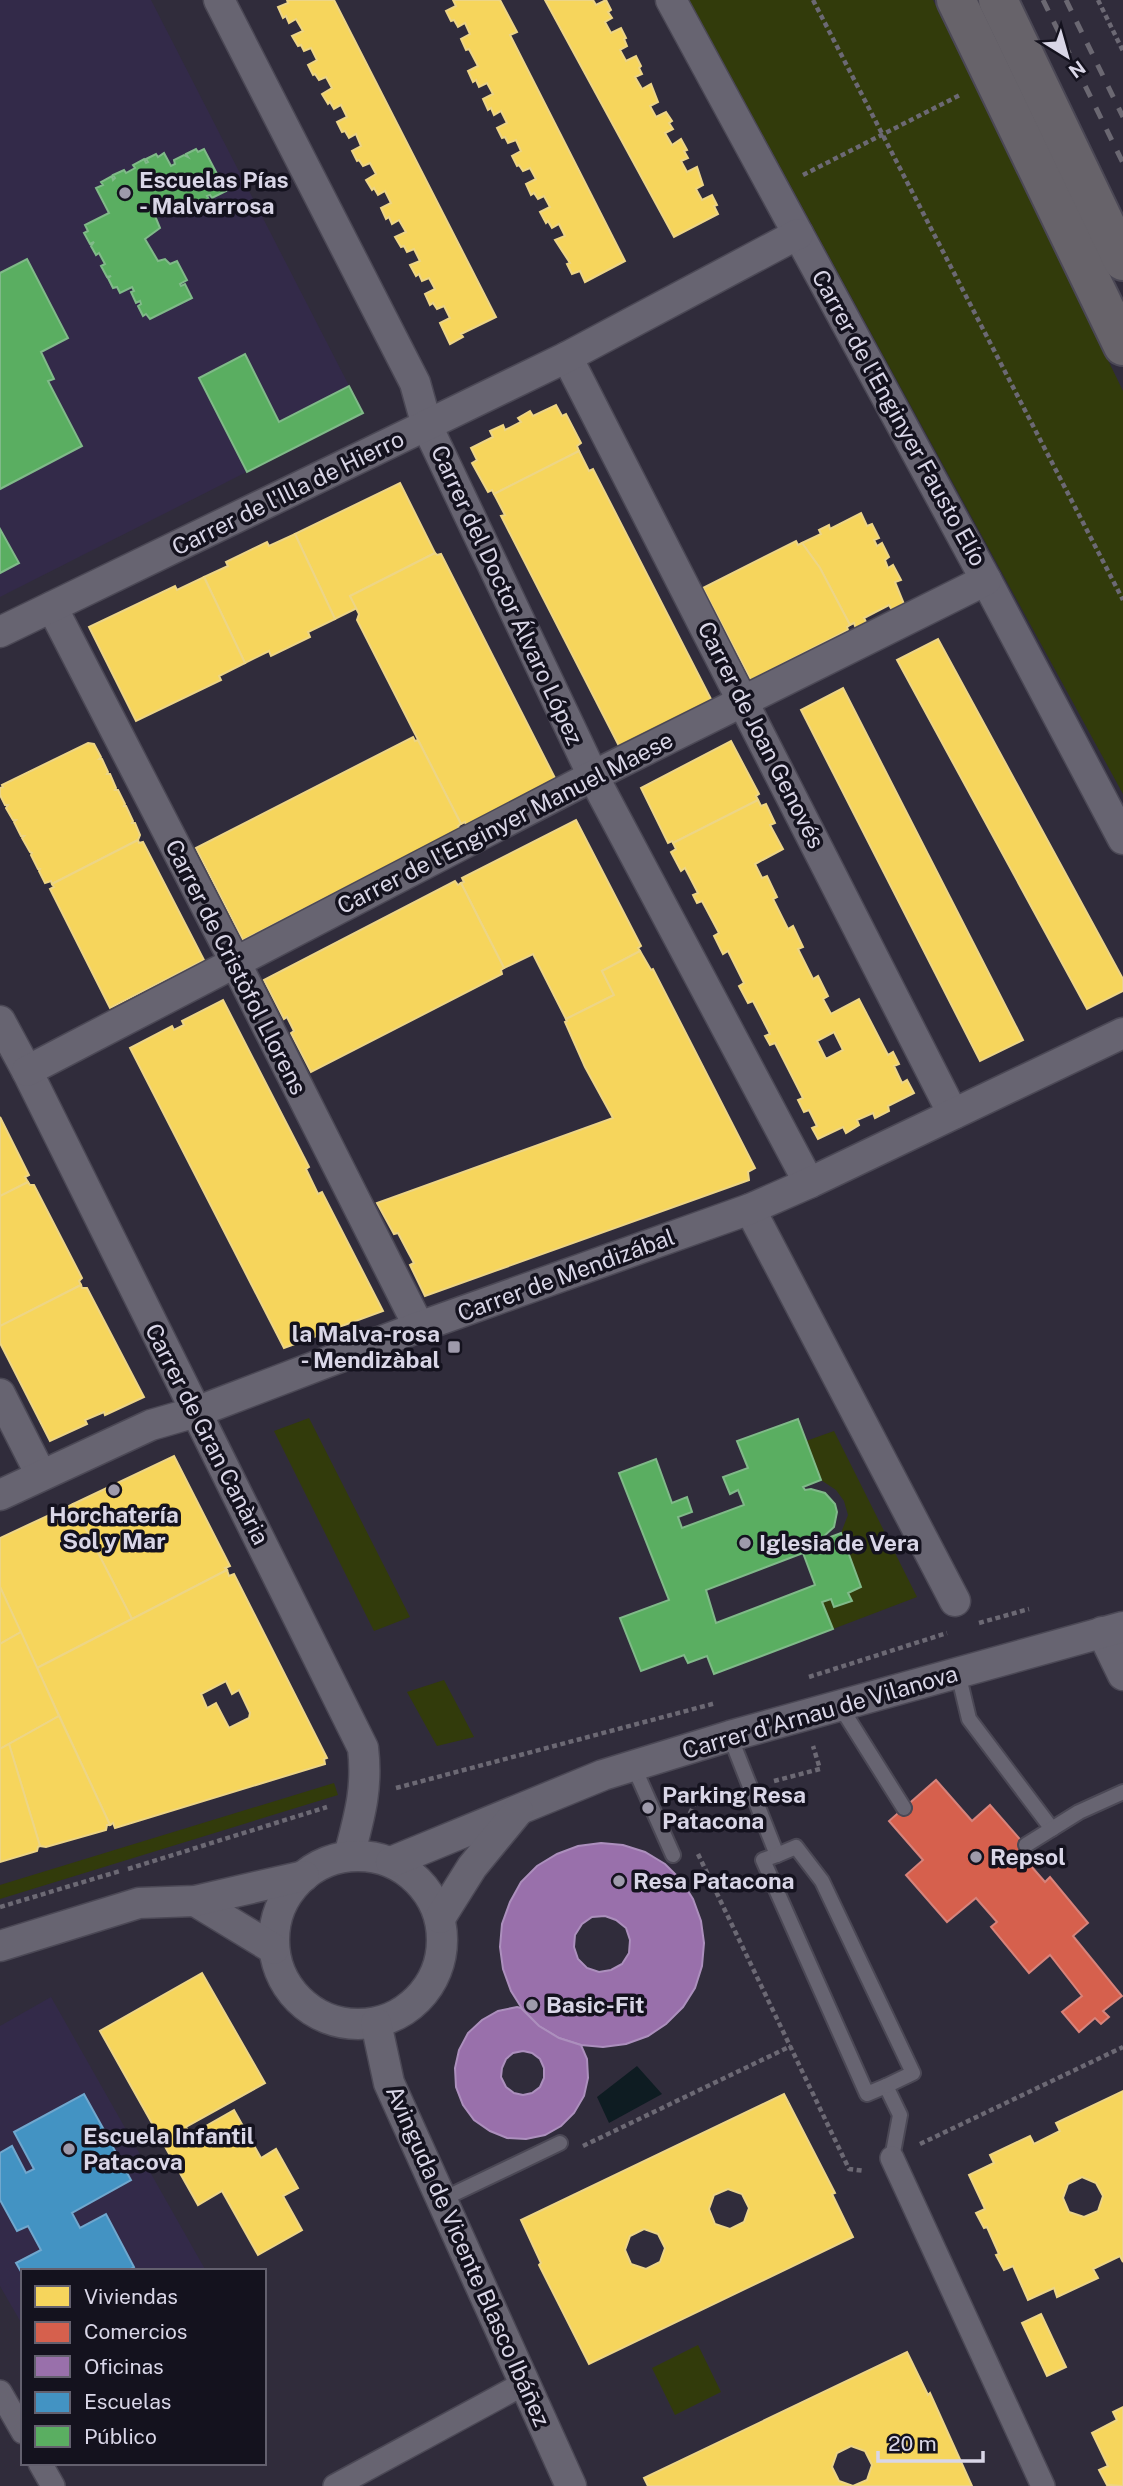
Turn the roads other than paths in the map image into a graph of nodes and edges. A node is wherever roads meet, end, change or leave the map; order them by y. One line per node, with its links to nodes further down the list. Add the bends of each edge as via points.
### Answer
1 (219, 0): 9 (street, Carrer del Doctor Álvaro López, via 415,383)
2 (671, 0): 5 (street, Carrer de l'Enginyer Fausto Elío)
3 (956, 0): 7 (main road)
4 (998, 0): 6 (main road)
5 (799, 234): 8 (street, Carrer de l'Illa de Hierro); 10 (street, Carrer de l'Enginyer Fausto Elío)
6 (1123, 261)
7 (1123, 346)
8 (567, 357): 9 (street, Carrer de l'Illa de Hierro); 13 (street, Carrer de Joan Genovés)
9 (427, 426): 11 (street, Carrer de l'Illa de Hierro); 14 (street, Carrer del Doctor Álvaro López)
10 (986, 580): 13 (street, Carrer de l'Enginyer Manuel Maese); 15 (street, Carrer de l'Enginyer Fausto Elío)
11 (52, 607): 12 (street, Carrer de l'Illa de Hierro); 16 (street, Carrer de Cristòfol Llorens)
12 (0, 632)
13 (744, 701): 14 (street, Carrer de l'Enginyer Manuel Maese); 20 (street, Carrer de Joan Genovés)
14 (593, 776): 16 (street, Carrer de l'Enginyer Manuel Maese); 21 (street, Carrer del Doctor Álvaro López)
15 (1123, 839)
16 (235, 962): 19 (street, Carrer de l'Enginyer Manuel Maese); 23 (street, Carrer de Cristòfol Llorens)
17 (0, 1021): 19 (street, Carrer de Gran Canària)
18 (1123, 1032): 20 (street, Carrer de Mendizábal)
19 (27, 1071): 25 (street, Carrer de Gran Canària)
20 (953, 1114): 21 (street, Carrer de Mendizábal)
21 (809, 1183): 22 (street, Carrer de Mendizábal)
22 (750, 1209): 23 (street, Carrer de Mendizábal); 28 (street)
23 (418, 1327): 25 (street, Carrer de Mendizábal)
24 (0, 1394): 26 (street)
25 (196, 1412): 26 (street, Carrer de Mendizábal, via 151,1426); 42 (street, Carrer de Gran Canària, via 363,1748 365,1796)
26 (41, 1475): 27 (street, Carrer de Mendizábal)
27 (0, 1495)
28 (956, 1601)
29 (1112, 1629): 30 (street, Carrer d'Arnau de Vilanova); 31 (street)
30 (958, 1673): 32 (street, Carrer d'Arnau de Vilanova); 38 (lane, via 969,1719)
31 (1123, 1675)
32 (840, 1706): 33 (street, Carrer d'Arnau de Vilanova); 37 (lane)
33 (730, 1736): 34 (street, Carrer d'Arnau de Vilanova); 41 (lane)
34 (633, 1765): 36 (street, Carrer d'Arnau de Vilanova); 40 (lane)
35 (1123, 1792): 38 (lane)
36 (520, 1808): 43 (street, Carrer d'Arnau de Vilanova); 46 (street, via 472,1867)
37 (904, 1808)
38 (1052, 1829): 39 (lane)
39 (1026, 1845)
40 (673, 1855)
41 (777, 1855): 50 (lane, via 763,1860 867,2094); 50 (lane, via 796,1847 822,1881 908,2062 913,2073)
42 (349, 1856): 43 (street); 44 (street)
43 (391, 1862): 46 (street, via 429,1895)
44 (304, 1875): 45 (street); 48 (street, via 286,1896 275,1922)
45 (195, 1900): 47 (street, via 139,1903); 48 (street)
46 (440, 1918): 49 (street, via 443,1945 437,1972 422,1995 401,2013)
47 (0, 1946)
48 (274, 1949): 49 (street, via 282,1977 298,2001 322,2017 348,2025)
49 (376, 2023): 53 (street, Avinguda de Vicente Blasco Ibáñez, via 389,2083)
50 (886, 2086): 52 (lane, via 900,2115)
51 (560, 2143): 53 (lane)
52 (892, 2158): 61 (street)
53 (441, 2200): 54 (street, Avinguda de Vicente Blasco Ibáñez)
54 (523, 2384): 59 (street); 60 (street, Avinguda de Vicente Blasco Ibáñez)
55 (0, 2392): 56 (street)
56 (21, 2429)
57 (41, 2465): 58 (street)
58 (53, 2486)
59 (335, 2486)
60 (571, 2486)
61 (1042, 2486)

